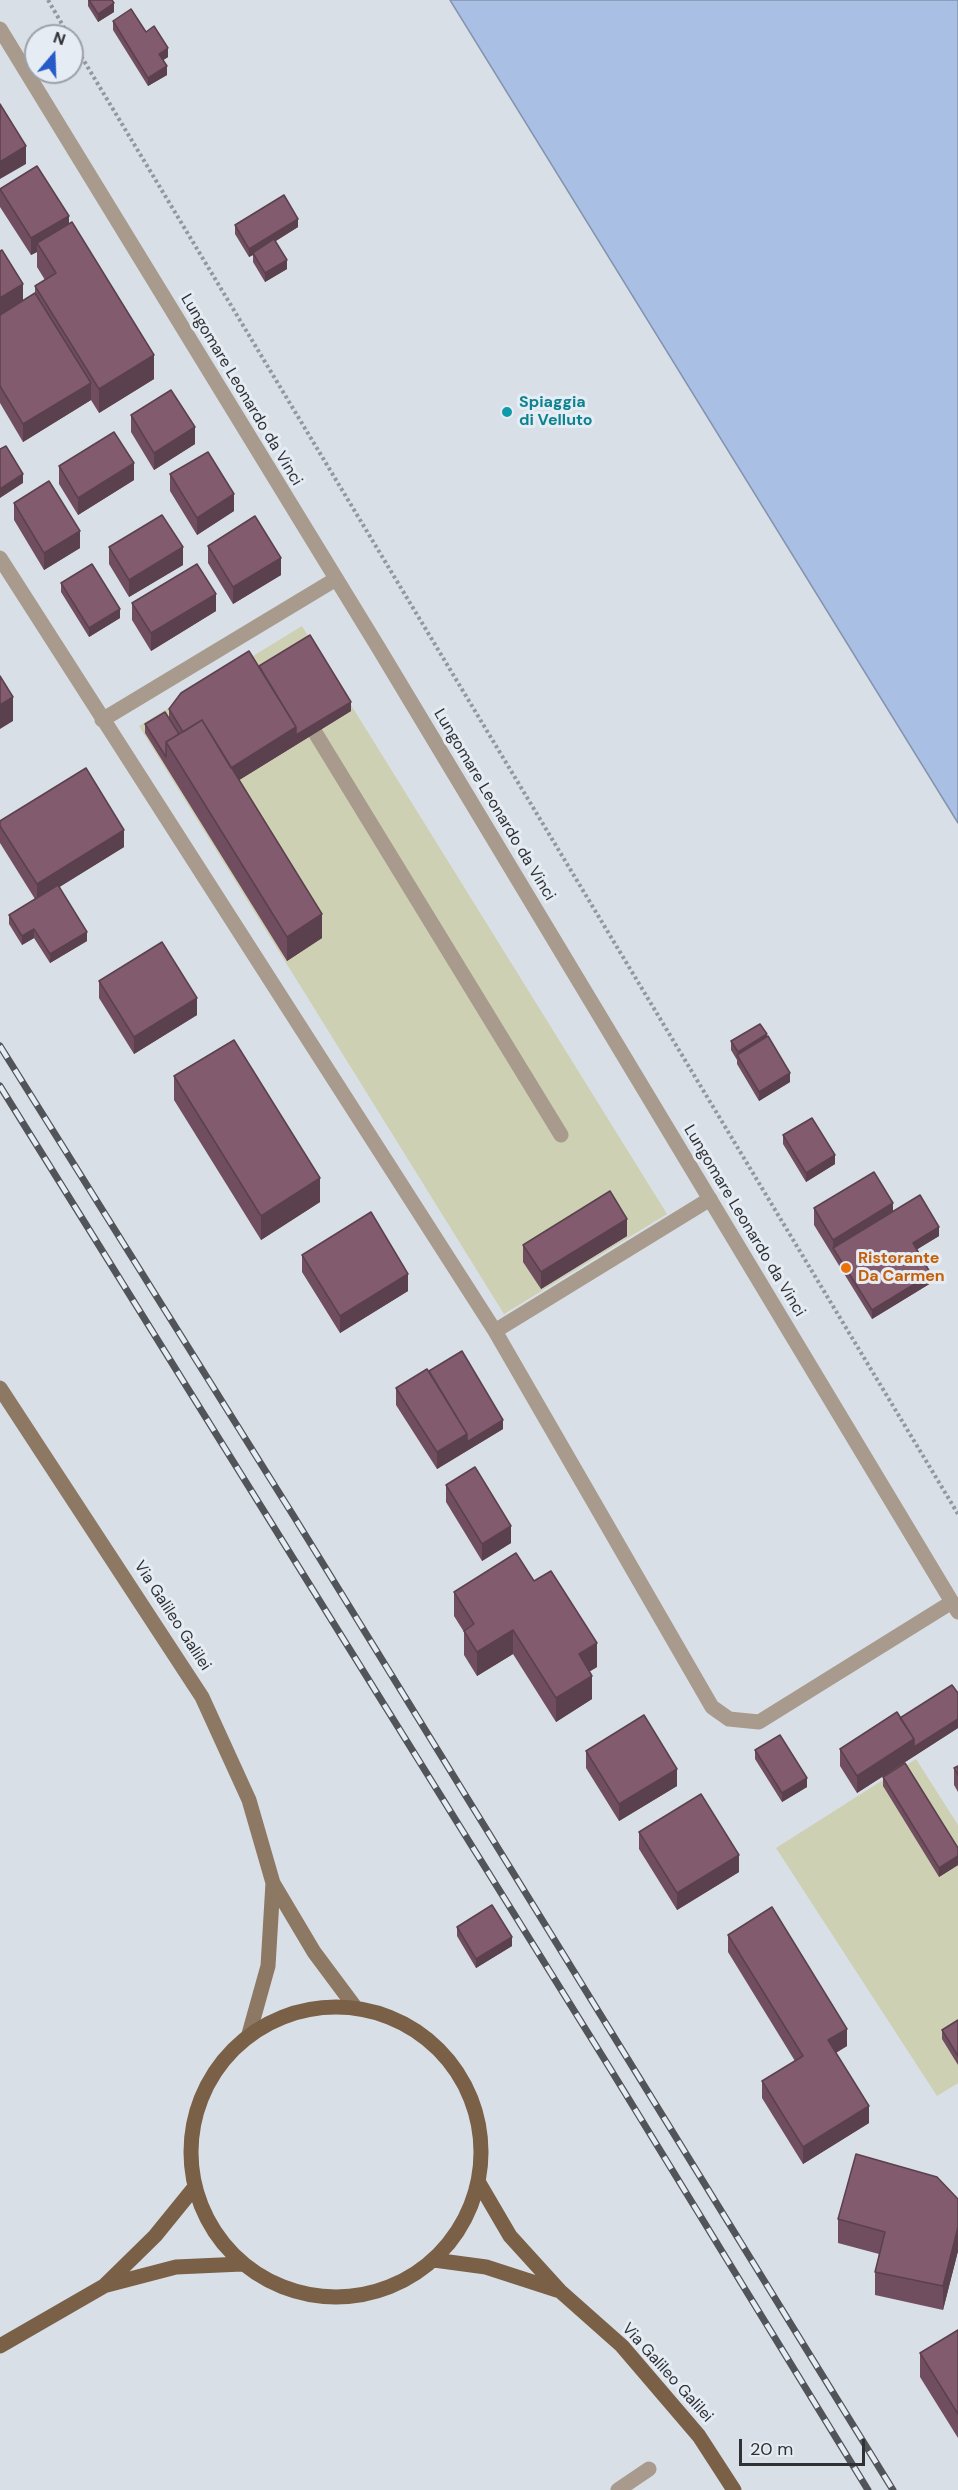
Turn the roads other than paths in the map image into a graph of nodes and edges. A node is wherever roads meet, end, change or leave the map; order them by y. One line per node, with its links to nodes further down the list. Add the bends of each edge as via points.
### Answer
1 (0, 29): 3 (street, Lungomare Leonardo da Vinci)
2 (0, 558): 5 (street, Lungomare Leonardo da Vinci)
3 (336, 579): 5 (street); 7 (street, Lungomare Leonardo da Vinci)
4 (295, 698): 6 (street)
5 (102, 720): 8 (street, Lungomare Leonardo da Vinci)
6 (561, 1135)
7 (710, 1199): 8 (street); 10 (street, Lungomare Leonardo da Vinci)
8 (495, 1331): 10 (street, Lungomare Leonardo da Vinci, via 712,1707 729,1719 759,1722)
9 (0, 1388): 11 (main road, Via Galileo Galilei, via 202,1697 249,1800)
10 (955, 1607)
11 (273, 1883): 12 (main road, Via Galileo Galilei, via 314,1952); 13 (main road, Via Galileo Galilei, via 268,1966)
12 (355, 2007): 13 (main road, via 318,2007 291,2014); 14 (main road, via 394,2018 428,2039 456,2068 474,2104 482,2143)
13 (249, 2034): 15 (main road, via 224,2058 205,2087 193,2119 190,2154)
14 (479, 2183): 16 (main road, via 462,2225); 19 (main road, Via Galileo Galilei, via 510,2236)
15 (194, 2188): 17 (main road, via 212,2229); 18 (main road, via 155,2236)
16 (434, 2260): 17 (main road, via 405,2280 373,2293 339,2297 304,2294 271,2282); 19 (main road, Via Galileo Galilei, via 486,2267)
17 (242, 2264): 18 (main road, via 176,2267)
18 (104, 2286): 20 (main road)
19 (560, 2290): 23 (main road, Via Galileo Galilei, via 622,2346 699,2436)
20 (0, 2346)
21 (649, 2469): 22 (street)
22 (618, 2490)
23 (734, 2490)

